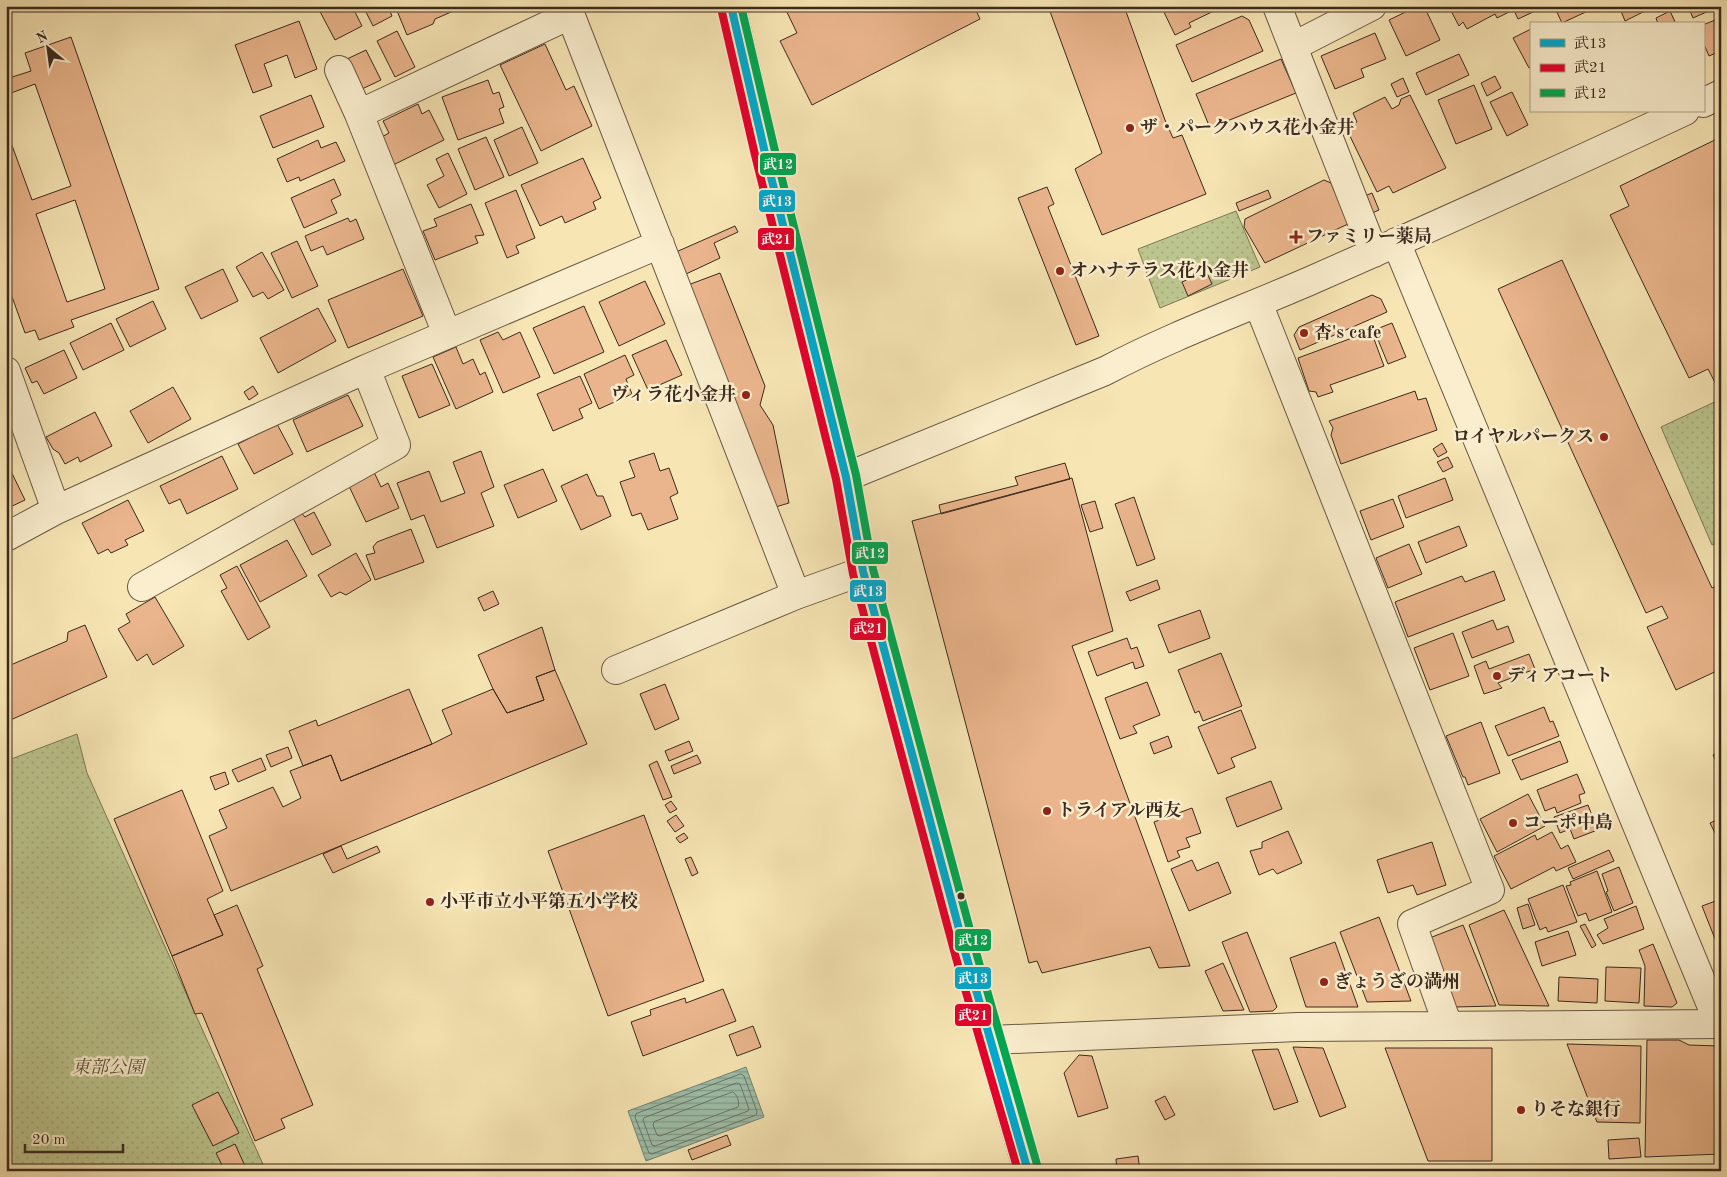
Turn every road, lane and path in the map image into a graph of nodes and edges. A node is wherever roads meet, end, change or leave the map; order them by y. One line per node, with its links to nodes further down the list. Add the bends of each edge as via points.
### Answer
1 (731, 6): 17 (main road)
2 (1277, 6): 5 (street)
3 (1372, 6): 5 (street)
4 (568, 11): 10 (street); 11 (street)
5 (1294, 46): 12 (street)
6 (340, 70): 10 (street)
7 (1721, 94): 8 (street)
8 (1704, 102)
9 (1683, 112): 12 (street)
10 (359, 114): 14 (street)
11 (660, 244): 14 (street); 22 (street)
12 (1385, 248): 13 (street); 24 (street)
13 (1258, 303): 17 (street, via 1105,371); 25 (street, via 1490,890 1412,924)
14 (447, 334): 15 (street)
15 (366, 369): 18 (street); 21 (street, via 396,445)
16 (6, 371): 18 (street)
17 (846, 476): 20 (main road)
18 (56, 510): 19 (street)
19 (6, 536)
20 (863, 571): 22 (street); 26 (main road)
21 (142, 587)
22 (796, 595): 23 (street)
23 (616, 670)
24 (1720, 1024): 25 (street)
25 (1448, 1026): 26 (street, via 1298,1027)
26 (990, 1040): 27 (main road)
27 (1028, 1171)

